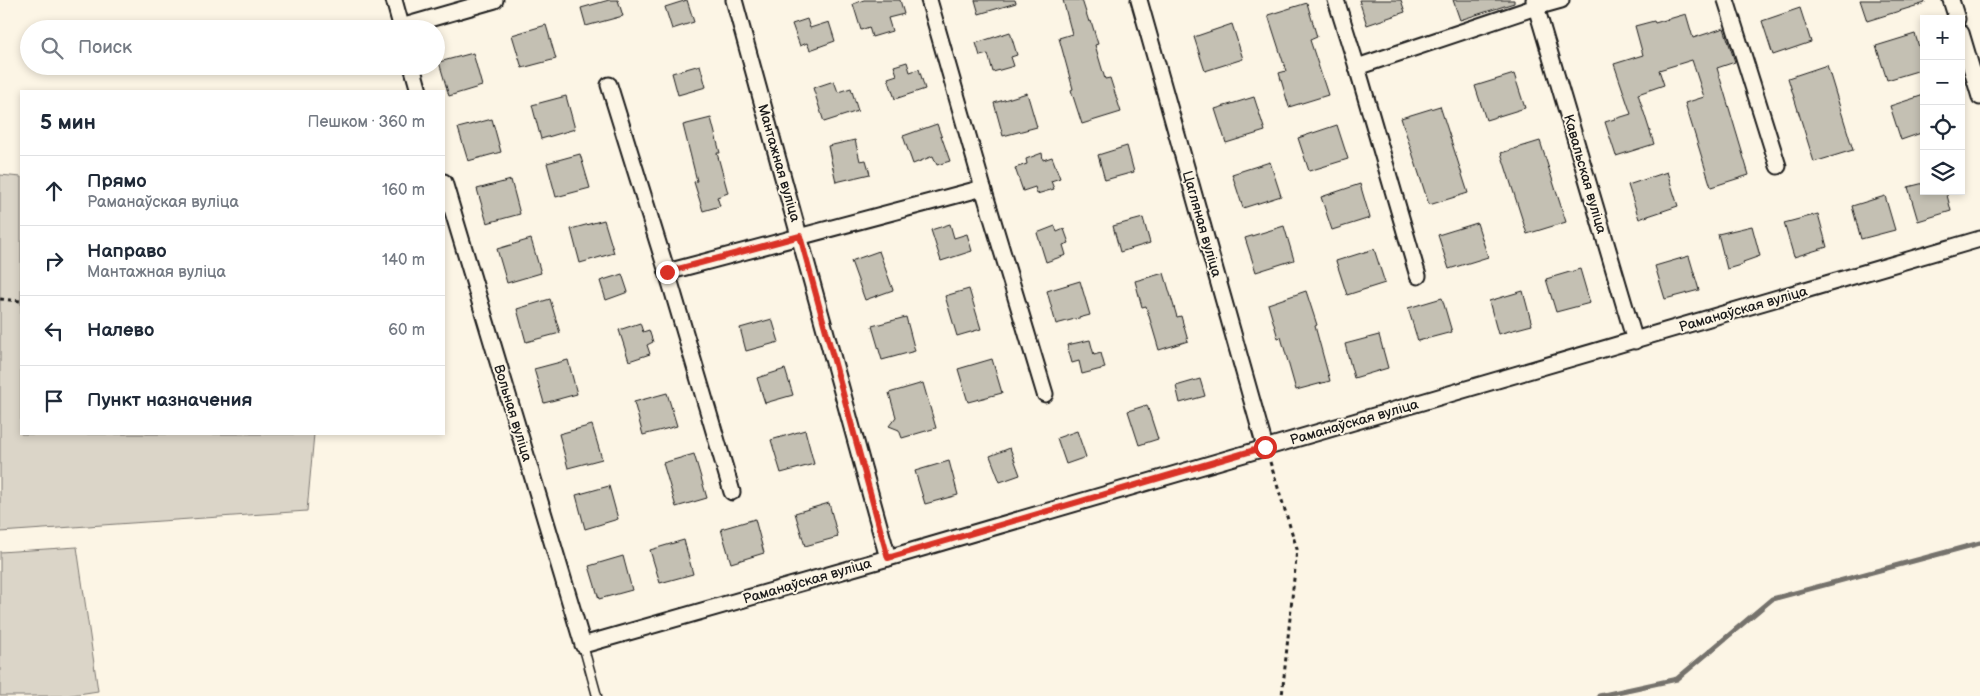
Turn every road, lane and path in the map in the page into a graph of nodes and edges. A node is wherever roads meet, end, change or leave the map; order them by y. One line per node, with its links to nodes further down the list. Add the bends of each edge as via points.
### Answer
1 (394, 0): 12 (street)
2 (495, 0): 13 (street)
3 (734, 0): 23 (street, Мантажная вуліца)
4 (929, 0): 22 (street)
5 (1139, 0): 31 (street, Цагляная вуліца)
6 (1336, 0): 15 (street)
7 (1561, 0): 10 (street)
8 (1726, 0): 20 (street)
9 (1952, 0): 11 (street)
10 (1535, 3): 15 (street); 29 (street, Кавальская вуліца)
11 (1956, 15)
12 (400, 20)
13 (429, 20)
14 (1965, 47): 19 (street)
15 (1357, 67): 26 (street)
16 (415, 75): 18 (street)
17 (609, 85): 25 (street)
18 (419, 90)
19 (1980, 98)
20 (1778, 166)
21 (445, 185): 34 (street, Вольная вуліца)
22 (983, 188): 23 (street); 30 (street)
23 (800, 236): 25 (street); 33 (street, Мантажная вуліца)
24 (1980, 239): 29 (street, Раманаўская вуліца)
25 (667, 272): 32 (street)
26 (1418, 276)
27 (0, 299): 28 (path)
28 (20, 301)
29 (1634, 341): 31 (street, Раманаўская вуліца)
30 (1045, 394)
31 (1265, 447): 33 (street, Раманаўская вуліца); 36 (path, via 1297,550)
32 (732, 492)
33 (888, 558): 34 (street, Раманаўская вуліца)
34 (583, 645): 35 (lane)
35 (597, 696)
36 (1282, 696)

